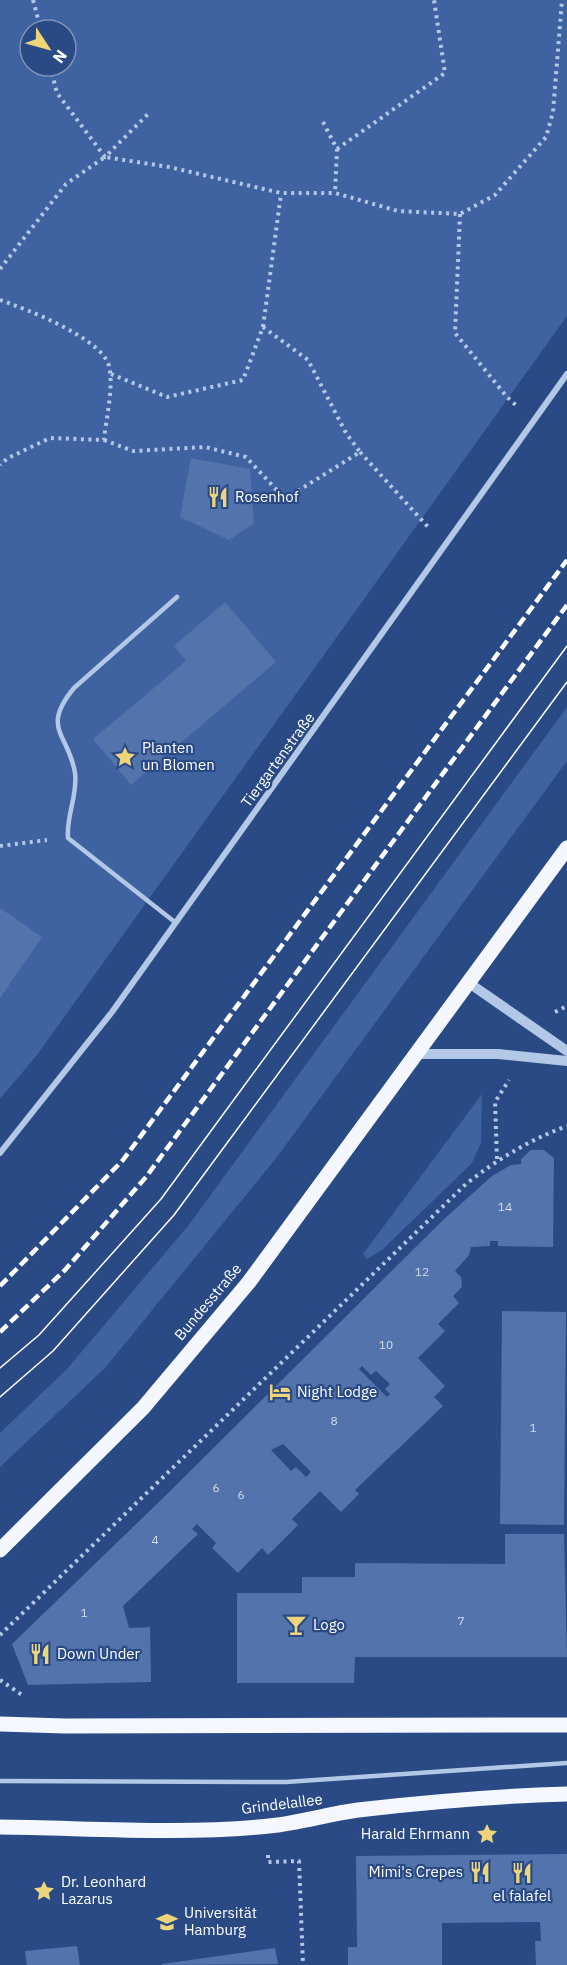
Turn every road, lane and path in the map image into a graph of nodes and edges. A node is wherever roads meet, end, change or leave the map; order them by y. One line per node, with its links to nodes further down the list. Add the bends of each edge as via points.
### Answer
1 (33, 0): 4 (path)
2 (434, 0): 8 (path, via 445,73)
3 (562, 0): 12 (path, via 553,112 546,136 495,195)
4 (38, 18)
5 (53, 78): 9 (path, via 57,93)
6 (149, 113): 9 (path)
7 (323, 122): 8 (path)
8 (337, 149): 10 (path)
9 (105, 157): 11 (path, via 169,167); 13 (path, via 66,184)
10 (335, 193): 11 (path); 12 (path, via 398,211)
11 (281, 194): 15 (path)
12 (460, 214): 18 (path, via 455,333 507,397)
13 (0, 269)
14 (0, 300): 16 (path, via 69,330 98,349 109,363)
15 (262, 327): 16 (path, via 243,380 167,397); 20 (path, via 308,360)
16 (111, 374): 19 (path)
17 (567, 374): 18 (street, Tiergartenstraße)
18 (535, 419): 27 (street, Tiergartenstraße)
19 (104, 440): 20 (path, via 133,451 205,447 246,457 285,499); 21 (path, via 50,438)
20 (360, 452): 22 (path)
21 (0, 465)
22 (418, 519)
23 (177, 597): 24 (lane, via 62,702 57,718 59,734 75,773)
24 (68, 838): 25 (path); 27 (lane)
25 (0, 846)
26 (567, 848): 28 (main road, Bundesstraße)
27 (176, 923): 36 (street, Tiergartenstraße, via 54,1088)
28 (468, 983): 31 (street); 32 (main road, Bundesstraße)
29 (567, 1006): 30 (path)
30 (554, 1012)
31 (567, 1051)
32 (418, 1054): 33 (street, via 498,1054); 38 (main road, Bundesstraße, via 249,1282 143,1408)
33 (567, 1061)
34 (513, 1074): 37 (path, via 495,1102)
35 (567, 1126): 37 (path, via 535,1138)
36 (0, 1153)
37 (497, 1160): 39 (path, via 466,1184)
38 (0, 1550)
39 (0, 1635)
40 (0, 1680): 41 (path)
41 (18, 1693)
42 (0, 1724): 43 (main road)
43 (567, 1725)
44 (567, 1763): 45 (lane, Grindelallee, via 286,1782)
45 (0, 1781)
46 (567, 1794): 48 (main road, Grindelallee, via 355,1810)
47 (0, 1827): 48 (main road, Grindelallee)
48 (267, 1827): 49 (path, via 268,1862 299,1861)
49 (303, 1965)

